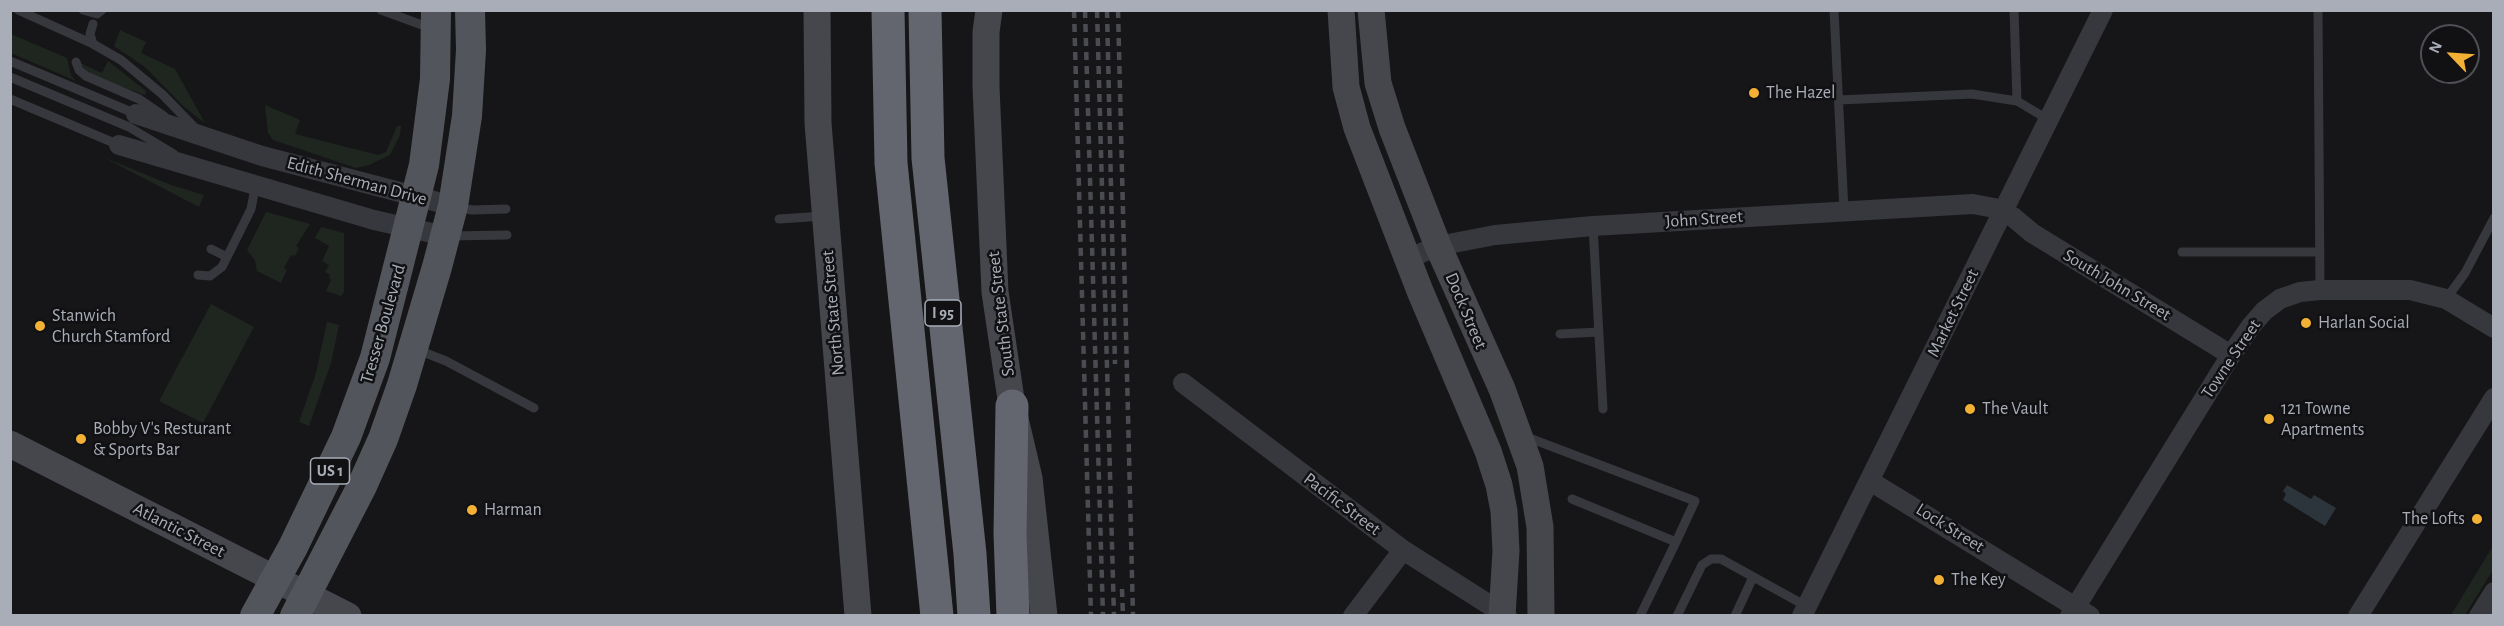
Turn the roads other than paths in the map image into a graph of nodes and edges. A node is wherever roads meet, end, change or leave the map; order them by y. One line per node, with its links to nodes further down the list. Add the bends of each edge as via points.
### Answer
1 (18, 10): 18 (lane)
2 (83, 10): 3 (lane, via 97,14)
3 (102, 10)
4 (381, 10): 16 (lane)
5 (470, 10): 34 (main road, Tresser Boulevard / US 1, via 470,83)
6 (817, 10): 38 (main road, North State Street, via 817,91)
7 (888, 10): 80 (highway, I 95, via 888,98 895,207)
8 (925, 10): 81 (highway, I 95, via 928,158)
9 (989, 10): 61 (main road, South State Street, via 986,87 993,264)
10 (1341, 10): 50 (main road, Dock Street, via 1350,106)
11 (1371, 10): 45 (main road, Dock Street, via 1383,102)
12 (1834, 10): 23 (lane)
13 (2014, 10): 24 (lane)
14 (2103, 10): 25 (street, Market Street)
15 (2318, 10): 48 (lane)
16 (436, 20): 33 (main road, Tresser Boulevard / US 1, via 433,103)
17 (93, 24): 18 (lane)
18 (93, 44): 28 (lane, via 136,71)
19 (10, 60): 26 (lane)
20 (76, 62): 27 (lane, via 86,76 139,99)
21 (10, 77): 26 (lane)
22 (10, 99): 29 (lane)
23 (1839, 100): 24 (lane, via 1972,94); 36 (lane)
24 (2017, 101): 25 (lane)
25 (2049, 120): 37 (street, Market Street)
26 (132, 121): 27 (street, Edith Sherman Drive); 31 (lane)
27 (185, 132): 28 (street, Edith Sherman Drive)
28 (206, 139): 30 (street, Edith Sherman Drive)
29 (119, 145): 31 (street, Edith Sherman Drive)
30 (262, 156): 32 (street, Edith Sherman Drive); 33 (street, Edith Sherman Drive)
31 (199, 168): 32 (street, Edith Sherman Drive)
32 (256, 183): 42 (street, Edith Sherman Drive); 49 (lane, via 251,209)
33 (417, 196): 34 (street, Edith Sherman Drive); 42 (main road, Tresser Boulevard / US 1)
34 (453, 206): 35 (lane); 44 (main road, Tresser Boulevard / US 1)
35 (506, 209)
36 (1844, 211): 37 (street, John Street, via 1962,204); 41 (street, John Street)
37 (2004, 212): 58 (street, South John Street); 66 (street, Market Street)
38 (825, 216): 40 (lane); 79 (main road, North State Street)
39 (2493, 218): 53 (lane, via 2465,273)
40 (779, 219)
41 (1593, 226): 45 (street, John Street, via 1495,235); 55 (lane)
42 (409, 228): 44 (street, Edith Sherman Drive); 71 (main road, Tresser Boulevard / US 1, via 362,400)
43 (507, 235): 44 (lane)
44 (446, 236): 57 (main road, Tresser Boulevard / US 1)
45 (1438, 246): 50 (street, John Street); 64 (main road, Dock Street)
46 (211, 249): 49 (lane)
47 (2182, 252): 48 (lane)
48 (2320, 252): 52 (lane)
49 (227, 257): 51 (lane, via 210,276)
50 (1407, 259): 76 (main road, Dock Street, via 1499,485 1506,543)
51 (198, 275)
52 (2320, 290): 53 (street, Towne Street, via 2410,290); 58 (street, Towne Street, via 2280,299 2264,311)
53 (2446, 299): 54 (street, Towne Street)
54 (2493, 328)
55 (1599, 332): 56 (lane); 63 (lane)
56 (1560, 334)
57 (413, 348): 62 (lane, via 446,361); 73 (main road, Tresser Boulevard / US 1, via 383,439)
58 (2231, 355): 75 (street, Towne Street)
59 (1183, 384): 69 (street, Pacific Street)
60 (2493, 398): 89 (street)
61 (1012, 406): 82 (highway); 83 (main road, South State Street, via 1029,478)
62 (534, 408)
63 (1604, 409)
64 (1519, 435): 68 (lane, via 1695,501); 85 (main road, Dock Street, via 1530,466 1540,527)
65 (10, 444): 71 (main road, Atlantic Street)
66 (1870, 481): 74 (street, Market Street); 75 (street, Lock Street)
67 (1572, 499): 68 (lane)
68 (1676, 542): 86 (lane)
69 (1403, 550): 76 (street, Pacific Street); 84 (street)
70 (1753, 576): 74 (lane); 87 (lane, via 1721,559 1711,560 1702,565); 88 (lane)
71 (276, 579): 73 (main road, Atlantic Street); 77 (main road, Tresser Boulevard / US 1)
72 (2493, 592): 90 (street)
73 (301, 605): 78 (main road, Atlantic Street)
74 (1804, 611)
75 (2079, 612)
76 (1504, 614)
77 (255, 615)
78 (348, 615)
79 (858, 615)
80 (937, 615)
81 (974, 615)
82 (1013, 615)
83 (1044, 615)
84 (1353, 615)
85 (1541, 615)
86 (1640, 615)
87 (1677, 615)
88 (1735, 615)
89 (2358, 615)
90 (2479, 615)

